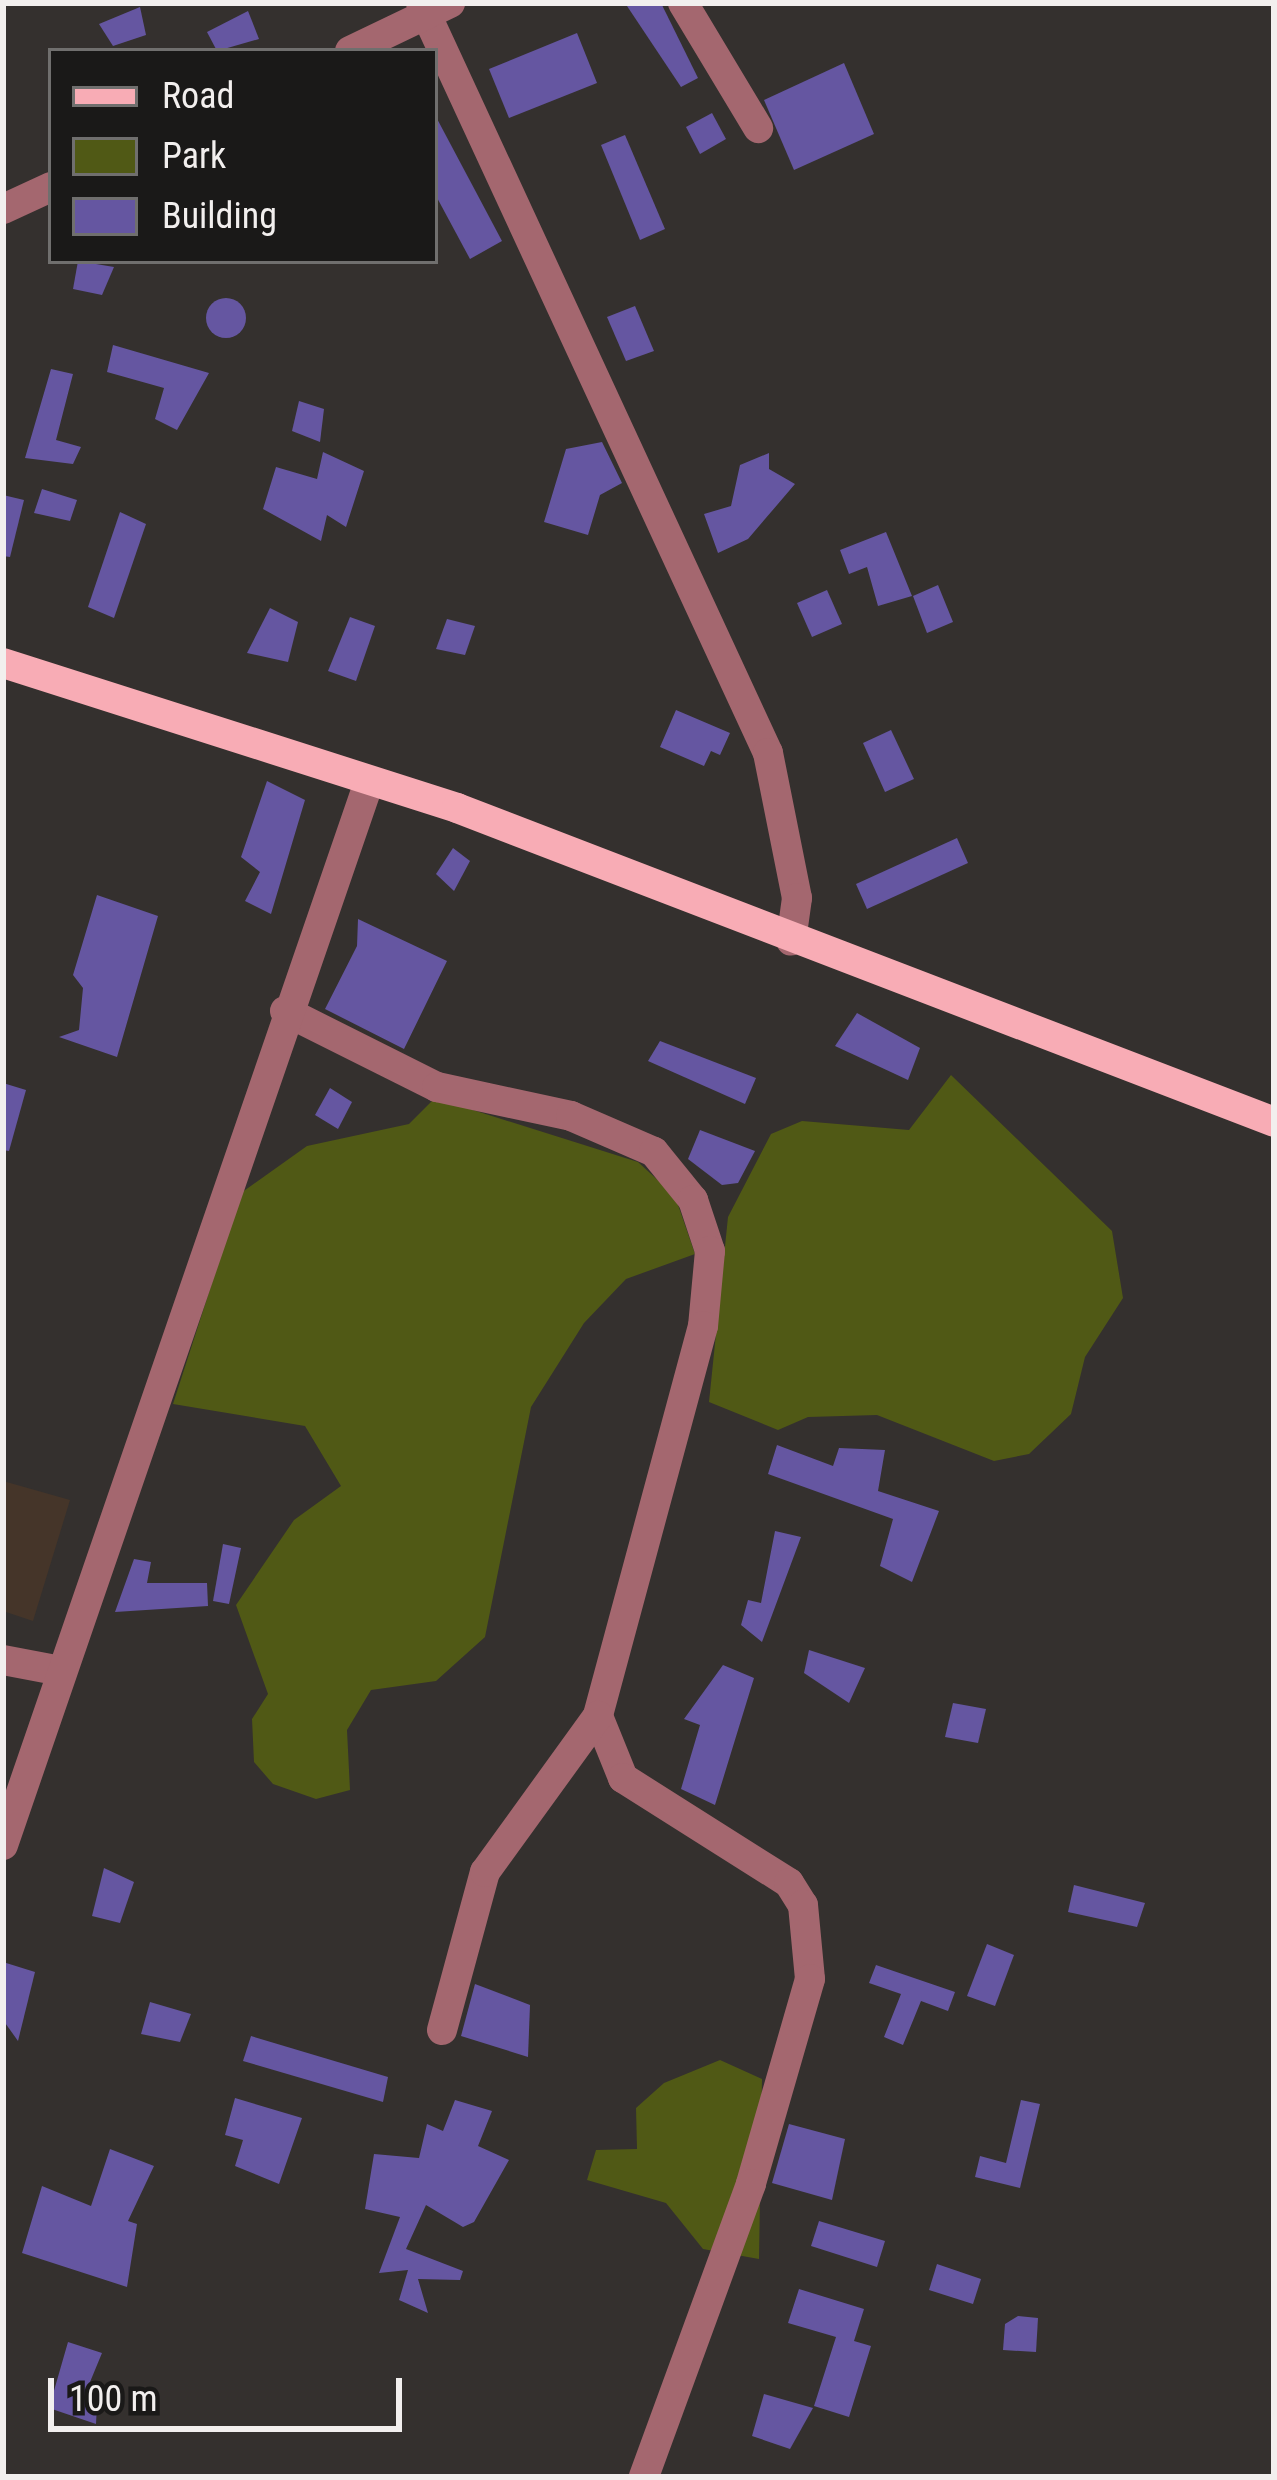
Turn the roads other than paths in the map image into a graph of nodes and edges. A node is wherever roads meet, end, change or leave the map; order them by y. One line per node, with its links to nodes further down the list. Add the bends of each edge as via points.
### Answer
1 (683, 3): 4 (street)
2 (433, 7): 3 (street); 9 (street, via 768,753 796,898)
3 (356, 48)
4 (758, 128)
5 (48, 188): 6 (street)
6 (3, 209)
7 (3, 663): 8 (main road)
8 (369, 782): 9 (main road); 10 (street)
9 (791, 941): 11 (main road)
10 (285, 1011): 13 (street); 14 (street, via 436,1087 610,1129 654,1152 693,1200 710,1250 703,1326)
11 (1274, 1122)
12 (3, 1660): 13 (street)
13 (61, 1671): 15 (street)
14 (598, 1716): 16 (street, via 485,1872); 17 (street, via 623,1778 761,1856 803,1906 811,1940 810,1979 751,2184)
15 (3, 1846)
16 (442, 2030)
17 (644, 2477)

